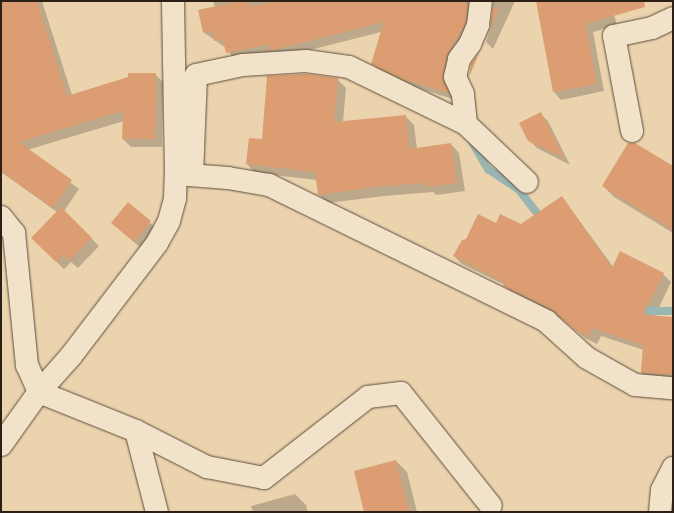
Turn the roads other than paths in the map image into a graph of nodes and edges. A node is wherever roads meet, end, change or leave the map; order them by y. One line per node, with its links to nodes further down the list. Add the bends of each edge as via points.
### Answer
1 (173, 1): 6 (street)
2 (481, 1): 4 (street, via 478,25 460,59 455,77 463,94)
3 (673, 18): 5 (street, via 652,28 614,36)
4 (466, 124): 6 (street, via 349,67 306,61 243,65 196,75); 7 (street)
5 (632, 131)
6 (184, 175): 9 (street, via 269,185 546,321 587,358 635,385); 10 (street, via 169,221 157,243 71,356)
7 (527, 182)
8 (1, 217): 10 (street, via 14,234 27,366)
9 (673, 388)
10 (39, 392): 11 (street); 12 (street)
11 (136, 431): 14 (street, via 208,467 264,478 368,397 401,393); 15 (street)
12 (1, 444)
13 (673, 468): 16 (street, via 662,490)
14 (491, 506)
15 (157, 512)
16 (660, 512)

